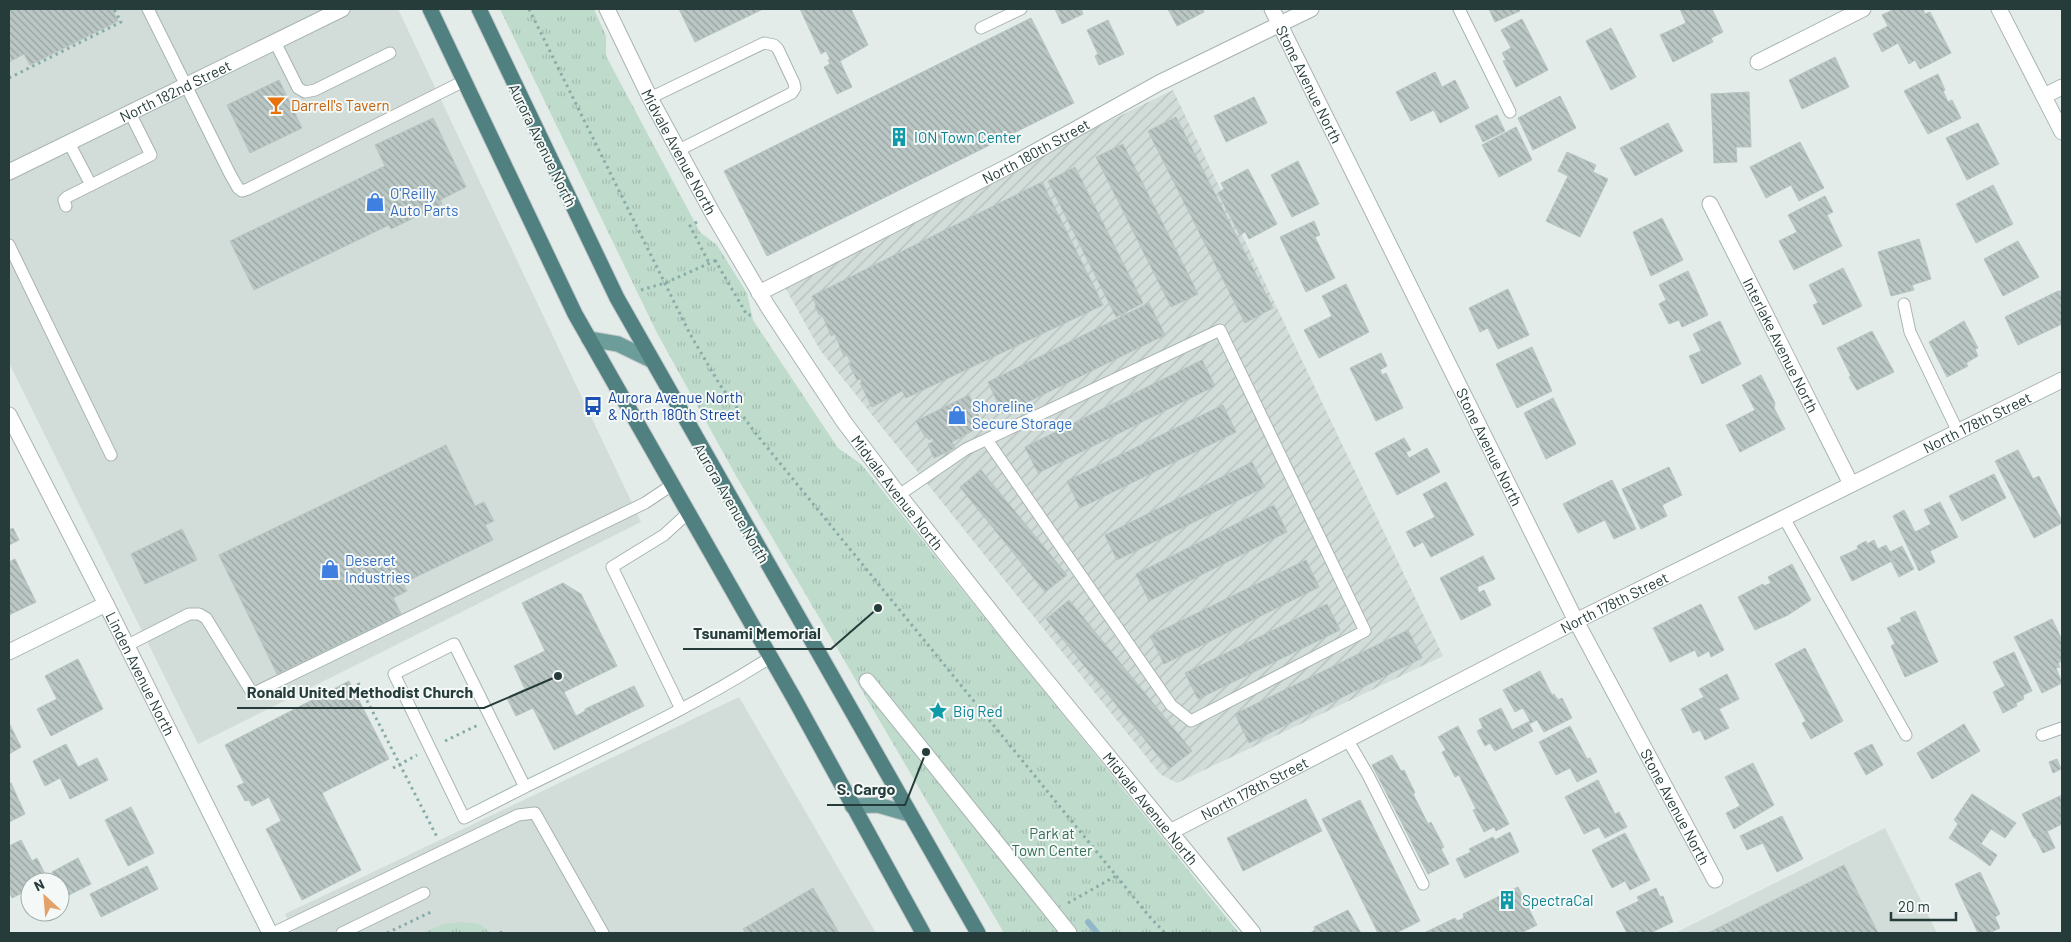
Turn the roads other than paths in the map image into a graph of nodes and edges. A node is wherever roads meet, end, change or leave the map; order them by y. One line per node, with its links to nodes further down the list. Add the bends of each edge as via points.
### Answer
1 (148, 9): 18 (lane)
2 (342, 9): 14 (street, North 182nd Street)
3 (430, 9): 17 (highway)
4 (478, 9): 35 (highway, Aurora Avenue North, via 617,298)
5 (607, 9): 21 (street, Midvale Avenue North)
6 (1021, 9): 13 (lane)
7 (1272, 9): 12 (street, Stone Avenue North)
8 (1311, 9): 12 (street, North 180th Street)
9 (1459, 9): 22 (lane)
10 (1863, 9): 16 (street)
11 (1999, 9): 20 (street)
12 (1280, 24): 32 (street, North 180th Street, via 1159,82 1013,164); 47 (street, Stone Avenue North)
13 (981, 28)
14 (275, 42): 15 (lane, via 298,88 305,92); 18 (street, North 182nd Street)
15 (390, 53)
16 (1758, 62)
17 (464, 81): 18 (lane, via 242,191); 34 (highway, via 556,277)
18 (185, 86): 23 (street, North 182nd Street)
19 (2062, 88): 20 (street)
20 (2044, 96): 24 (street)
21 (650, 98): 26 (street, Midvale Avenue North); 26 (lane, via 764,43 778,49 794,83 792,93)
22 (1510, 112)
23 (130, 113): 25 (street, North 182nd Street); 28 (lane, via 151,155)
24 (2062, 132)
25 (69, 143): 27 (street, North 182nd Street); 28 (lane)
26 (677, 151): 32 (street, Midvale Avenue North)
27 (9, 172)
28 (91, 185): 30 (lane, via 64,200)
29 (1710, 204): 41 (street, Interlake Avenue North)
30 (66, 206)
31 (9, 245): 40 (lane)
32 (759, 292): 43 (street, Midvale Avenue North, via 844,422)
33 (1904, 304): 38 (lane, via 1910,332)
34 (589, 339): 35 (main road, via 618,344); 42 (highway)
35 (651, 360): 59 (highway, Aurora Avenue North)
36 (2062, 380): 38 (street, North 178th Street)
37 (9, 415): 46 (street, Linden Avenue North)
38 (1958, 432): 41 (street, North 178th Street)
39 (987, 440): 39 (lane, via 1220,330 1365,631 1192,721 1171,705); 43 (lane, via 966,449)
40 (110, 455)
41 (1851, 484): 45 (street, North 178th Street)
42 (672, 485): 44 (highway); 48 (lane, via 645,503 254,693 206,618 199,614 189,614)
43 (899, 495): 60 (street, Midvale Avenue North)
44 (688, 513): 50 (highway); 52 (lane, via 664,535 612,567)
45 (1784, 518): 47 (street, North 178th Street); 54 (lane)
46 (106, 604): 48 (street, Linden Avenue North); 49 (street)
47 (1576, 621): 56 (street, North 178th Street); 61 (street, Stone Avenue North)
48 (126, 646): 64 (street, Linden Avenue North)
49 (9, 652)
50 (771, 657): 52 (lane); 58 (highway, via 850,797)
51 (867, 681): 69 (street)
52 (681, 709): 57 (lane)
53 (2062, 728): 55 (lane)
54 (1906, 735)
55 (2042, 735)
56 (1347, 740): 60 (street, North 178th Street); 62 (lane)
57 (525, 787): 57 (lane, via 454,644 394,674 464,818)
58 (852, 806): 59 (main road, via 878,806); 67 (highway)
59 (909, 814): 68 (highway, Aurora Avenue North)
60 (1170, 832): 70 (street, Midvale Avenue North)
61 (1715, 880)
62 (1423, 884)
63 (424, 893): 65 (lane)
64 (272, 933): 66 (lane, via 518,815 535,814)
65 (342, 933)
66 (603, 933)
67 (923, 933)
68 (978, 933)
69 (1069, 933)
70 (1253, 933)

